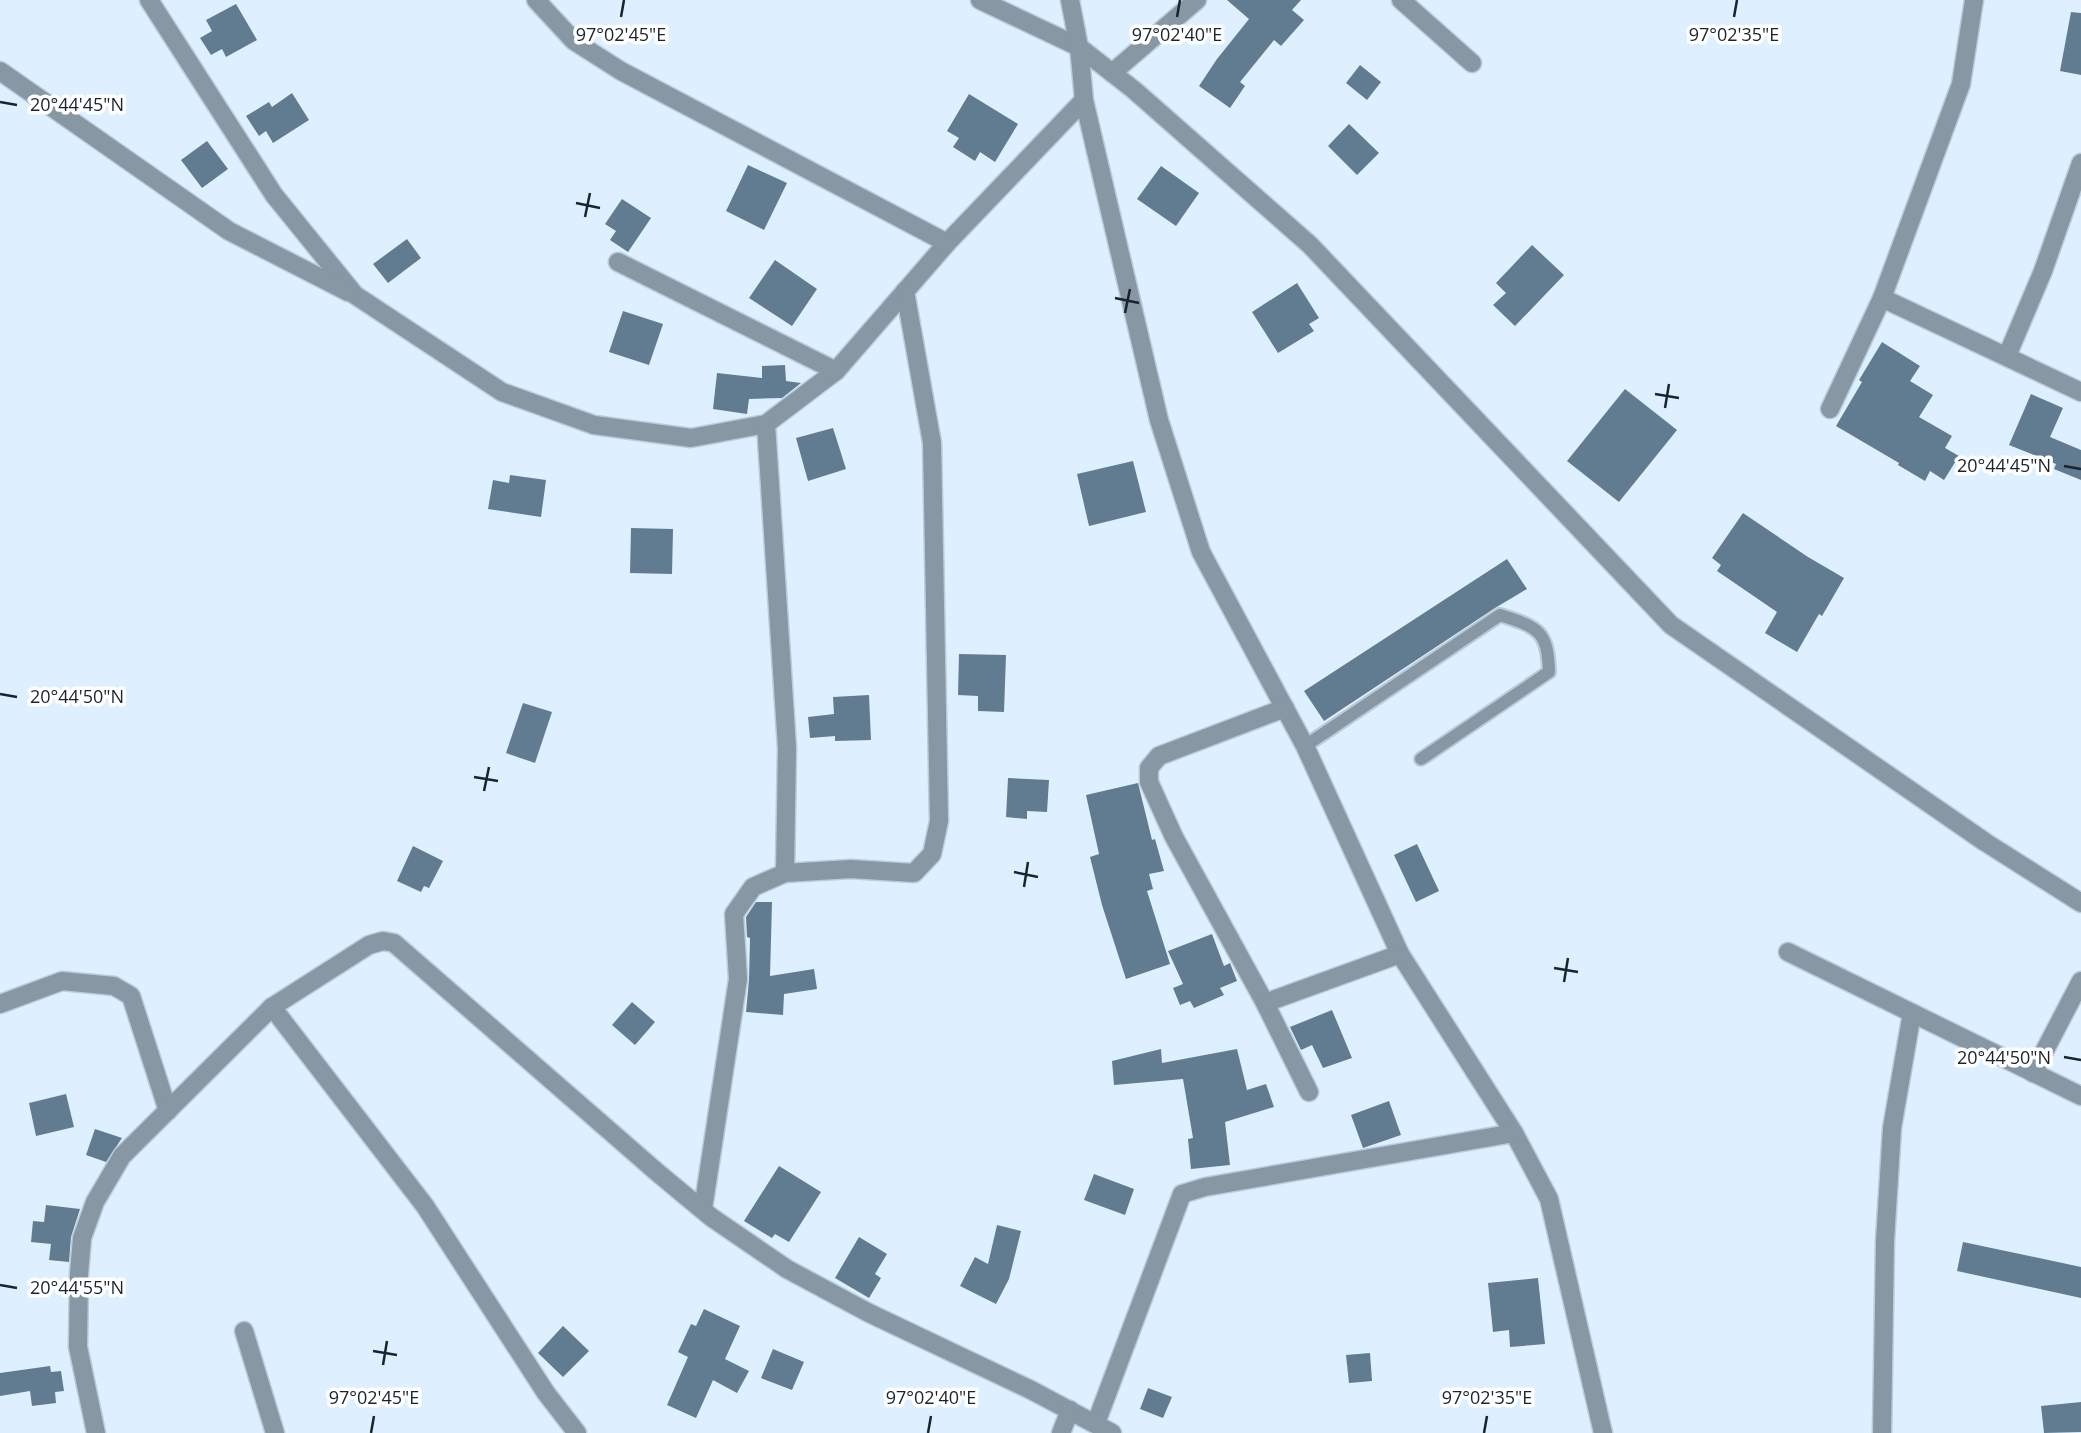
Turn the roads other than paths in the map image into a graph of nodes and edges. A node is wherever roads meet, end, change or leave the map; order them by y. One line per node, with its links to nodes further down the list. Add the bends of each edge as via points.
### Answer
1 (149, 0): 17 (street, via 274,195)
2 (536, 0): 14 (street, via 574,41 621,71)
3 (980, 0): 8 (street)
4 (1070, 0): 8 (street)
5 (1197, 0): 11 (street)
6 (1401, 0): 9 (street)
7 (1974, 0): 18 (street, via 1961,85)
8 (1079, 47): 11 (street); 12 (street)
9 (1472, 63)
10 (0, 71): 17 (street, via 229,231)
11 (1112, 73): 28 (street, via 1310,245 1671,625)
12 (1084, 100): 14 (street); 24 (street, via 1160,420 1201,552)
13 (2081, 163): 19 (street)
14 (947, 243): 16 (street)
15 (618, 262): 20 (street)
16 (905, 292): 20 (street); 27 (street, via 932,443 939,821 932,853 914,873 851,869)
17 (355, 295): 23 (street, via 502,393 594,425 691,438)
18 (1882, 298): 19 (street); 22 (street)
19 (2007, 356): 21 (street)
20 (836, 371): 23 (street)
21 (2081, 392)
22 (1830, 409)
23 (766, 424): 27 (street, via 787,748)
24 (1285, 708): 25 (street); 32 (street, via 1159,756 1149,768 1149,782 1174,836)
25 (1306, 746): 26 (lane, via 1500,615 1542,634 1549,672); 30 (street)
26 (1421, 760)
27 (785, 873): 41 (street, via 753,887 734,914 738,979)
28 (2081, 903)
29 (1788, 952): 35 (street)
30 (1400, 954): 32 (street); 40 (street)
31 (2081, 981): 36 (street)
32 (1265, 1003): 37 (street)
33 (0, 1004): 39 (street, via 62,981 114,986 131,996)
34 (272, 1007): 39 (street); 41 (street, via 369,945 394,943); 47 (street, via 425,1206 546,1393)
35 (1912, 1013): 36 (street); 51 (street, via 1892,1128)
36 (2033, 1073): 38 (street)
37 (1309, 1092)
38 (2081, 1096)
39 (168, 1111): 45 (street, via 122,1156 95,1202 82,1238 78,1347)
40 (1514, 1133): 44 (street, via 1182,1194); 50 (street, via 1549,1199)
41 (703, 1209): 43 (street, via 787,1269)
42 (244, 1331): 46 (street)
43 (1070, 1410): 44 (street); 48 (street)
44 (1096, 1423): 49 (street)
45 (96, 1433)
46 (275, 1433)
47 (577, 1433)
48 (1061, 1433)
49 (1112, 1433)
50 (1603, 1433)
51 (1882, 1433)

